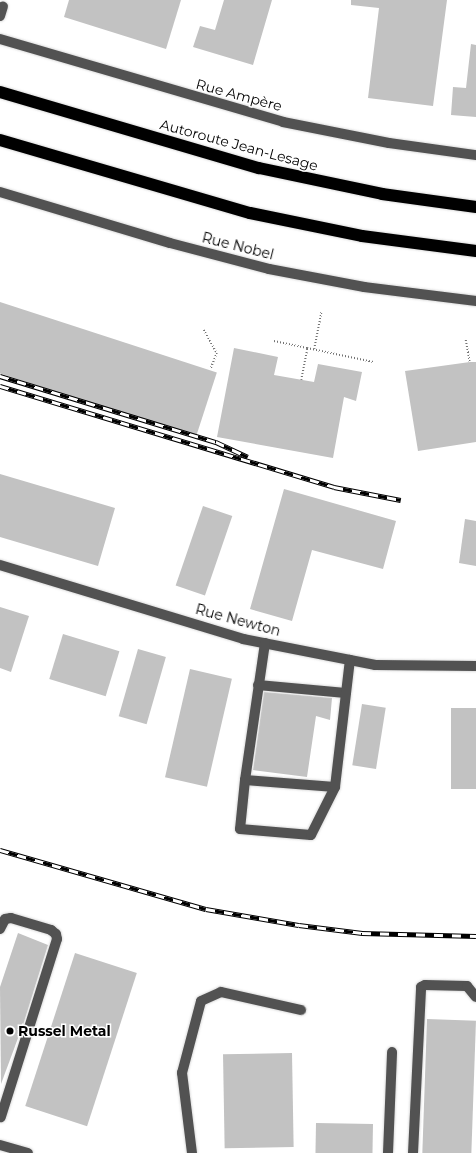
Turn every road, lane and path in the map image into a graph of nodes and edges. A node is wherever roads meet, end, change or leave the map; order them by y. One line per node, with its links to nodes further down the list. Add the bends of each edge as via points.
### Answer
1 (0, 38): 4 (street, Rue Ampère, via 283,122 383,142)
2 (0, 92): 6 (highway, Autoroute Jean-Lesage, via 265,170 376,193)
3 (0, 140): 7 (highway, via 158,188 258,214 376,238)
4 (476, 155)
5 (0, 192): 8 (street, Rue Nobel, via 170,243 269,269 357,286)
6 (476, 207)
7 (476, 252)
8 (476, 301)
9 (322, 312): 14 (path)
10 (204, 330): 17 (path, via 217,353)
11 (466, 340): 16 (path)
12 (274, 341): 13 (path)
13 (307, 348): 14 (path); 18 (path)
14 (314, 350): 15 (path)
15 (374, 362)
16 (470, 362)
17 (211, 369)
18 (301, 380)
19 (0, 565): 20 (street, Rue Newton)
20 (265, 643): 21 (street, Rue Newton); 23 (street)
21 (350, 660): 22 (street, Rue Newton, via 375,665); 24 (street)
22 (476, 666)
23 (258, 684): 24 (street); 25 (street)
24 (346, 692): 26 (street)
25 (245, 780): 26 (street); 26 (street, via 240,829 295,834 311,835)
26 (335, 788)
27 (0, 929): 31 (street, via 5,919 11,918 51,930 57,939)
28 (476, 997): 36 (street, via 474,991 467,986 421,987)
29 (301, 1010): 34 (street, via 221,992 201,1000 182,1073)
30 (392, 1052): 35 (street)
31 (0, 1118)
32 (0, 1145): 33 (street)
33 (28, 1153)
34 (192, 1153)
35 (388, 1153)
36 (413, 1153)

